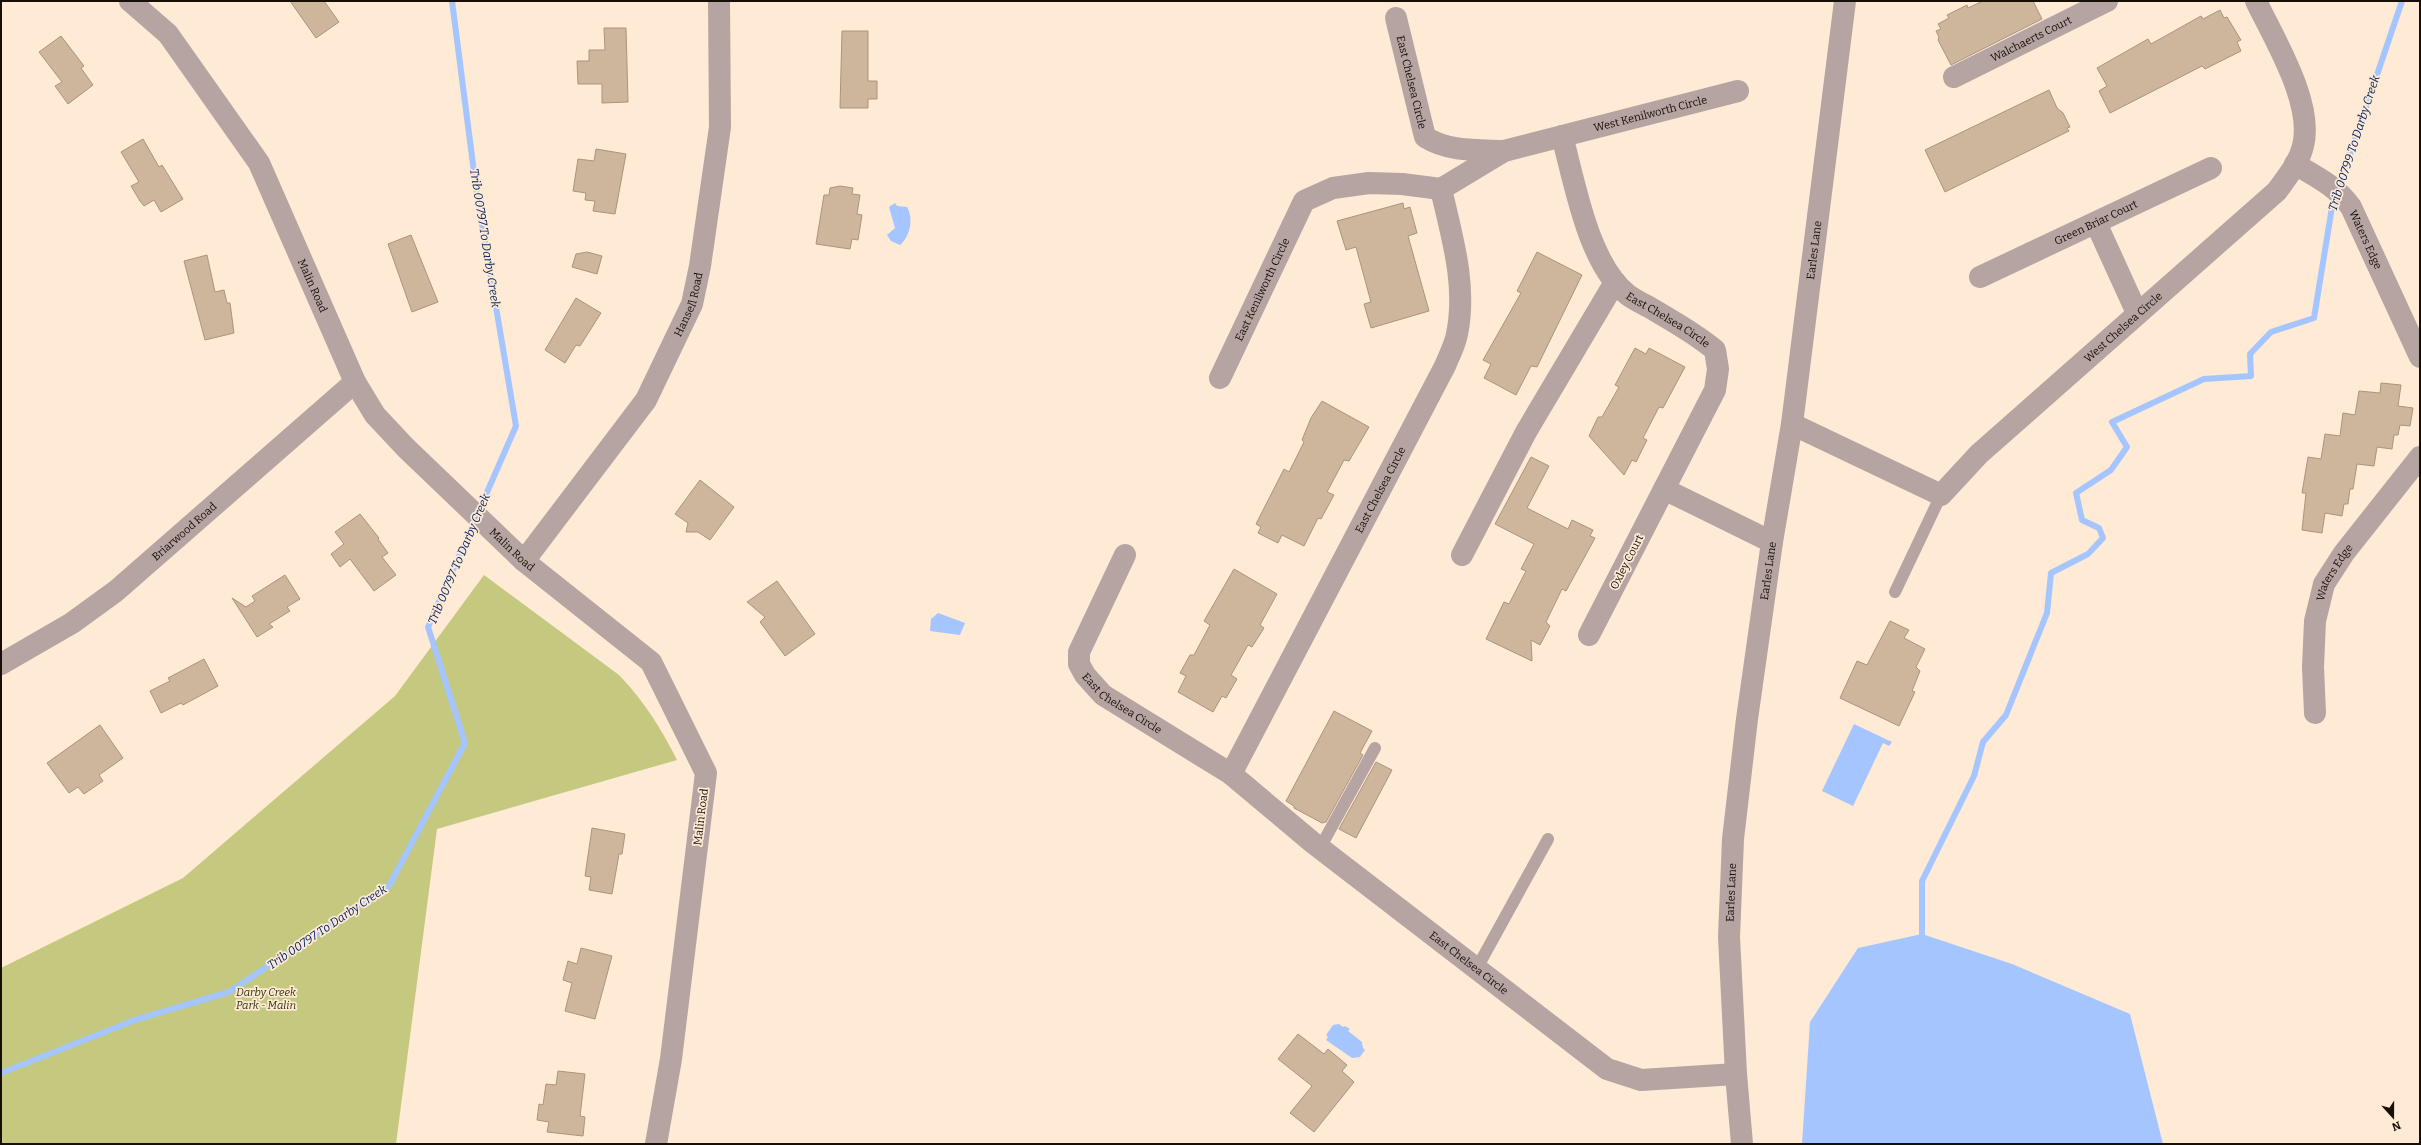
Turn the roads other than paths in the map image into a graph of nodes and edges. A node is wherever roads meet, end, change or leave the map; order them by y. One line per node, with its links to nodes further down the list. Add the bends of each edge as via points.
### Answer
1 (130, 1): 21 (street, Malin Road, via 168,34 259,163)
2 (719, 1): 29 (street, Hansell Road, via 720,128 692,304 646,400)
3 (1845, 1): 22 (street, Earles Lane)
4 (2107, 1): 7 (street, Walchaerts Court)
5 (2256, 1): 11 (street, West Chelsea Circle, via 2295,83 2300,102 2305,133 2303,146)
6 (1396, 18): 10 (street, East Chelsea Circle, via 1425,137 1437,145 1451,148)
7 (1954, 77)
8 (1738, 91): 9 (street, West Kenilworth Circle)
9 (1562, 136): 10 (street, East Chelsea Circle); 16 (street, East Chelsea Circle, via 1590,234 1600,259)
10 (1504, 151): 13 (street, East Chelsea Circle)
11 (2295, 164): 17 (street, West Chelsea Circle, via 2277,191); 18 (street, Waters Edge, via 2342,194)
12 (2211, 168): 14 (street, Green Briar Court)
13 (1441, 189): 20 (street, East Kenilworth Circle, via 1369,183 1333,188 1304,201); 35 (street, East Chelsea Circle, via 1458,267 1461,313 1457,336 1445,366)
14 (2096, 223): 15 (street, Green Briar Court); 17 (street)
15 (1980, 277)
16 (1616, 282): 24 (street, East Chelsea Circle, via 1628,295 1696,334 1715,350 1718,369 1714,390); 28 (street, East Chelsea Circle, via 1526,432)
17 (2137, 313): 25 (street, West Chelsea Circle, via 1979,454)
18 (2416, 334): 19 (street, Waters Edge)
19 (2420, 356)
20 (1220, 378)
21 (355, 382): 29 (street, Malin Road, via 375,415 406,448); 32 (street, Briarwood Road, via 116,591 72,623)
22 (1792, 424): 25 (street); 26 (street, Earles Lane)
23 (2420, 457): 33 (street, Waters Edge, via 2344,553 2324,584 2315,621)
24 (1664, 489): 26 (street); 31 (street, Oxley Court)
25 (1940, 495): 30 (lane)
26 (1772, 542): 39 (street, Earles Lane, via 1747,719 1734,839 1729,937)
27 (1125, 555): 35 (street, East Chelsea Circle, via 1079,652 1079,664 1091,684 1104,695)
28 (1462, 555)
29 (524, 561): 40 (street, Malin Road, via 651,662 706,773 672,1052)
30 (1895, 592)
31 (1589, 635)
32 (1, 664)
33 (2315, 713)
34 (1375, 748): 37 (lane)
35 (1231, 774): 37 (street, East Chelsea Circle)
36 (1548, 840): 38 (lane)
37 (1320, 848): 38 (street, East Chelsea Circle)
38 (1477, 968): 39 (street, East Chelsea Circle, via 1607,1068 1642,1080)
39 (1736, 1074): 41 (street, Earles Lane)
40 (656, 1144)
41 (1742, 1144)

